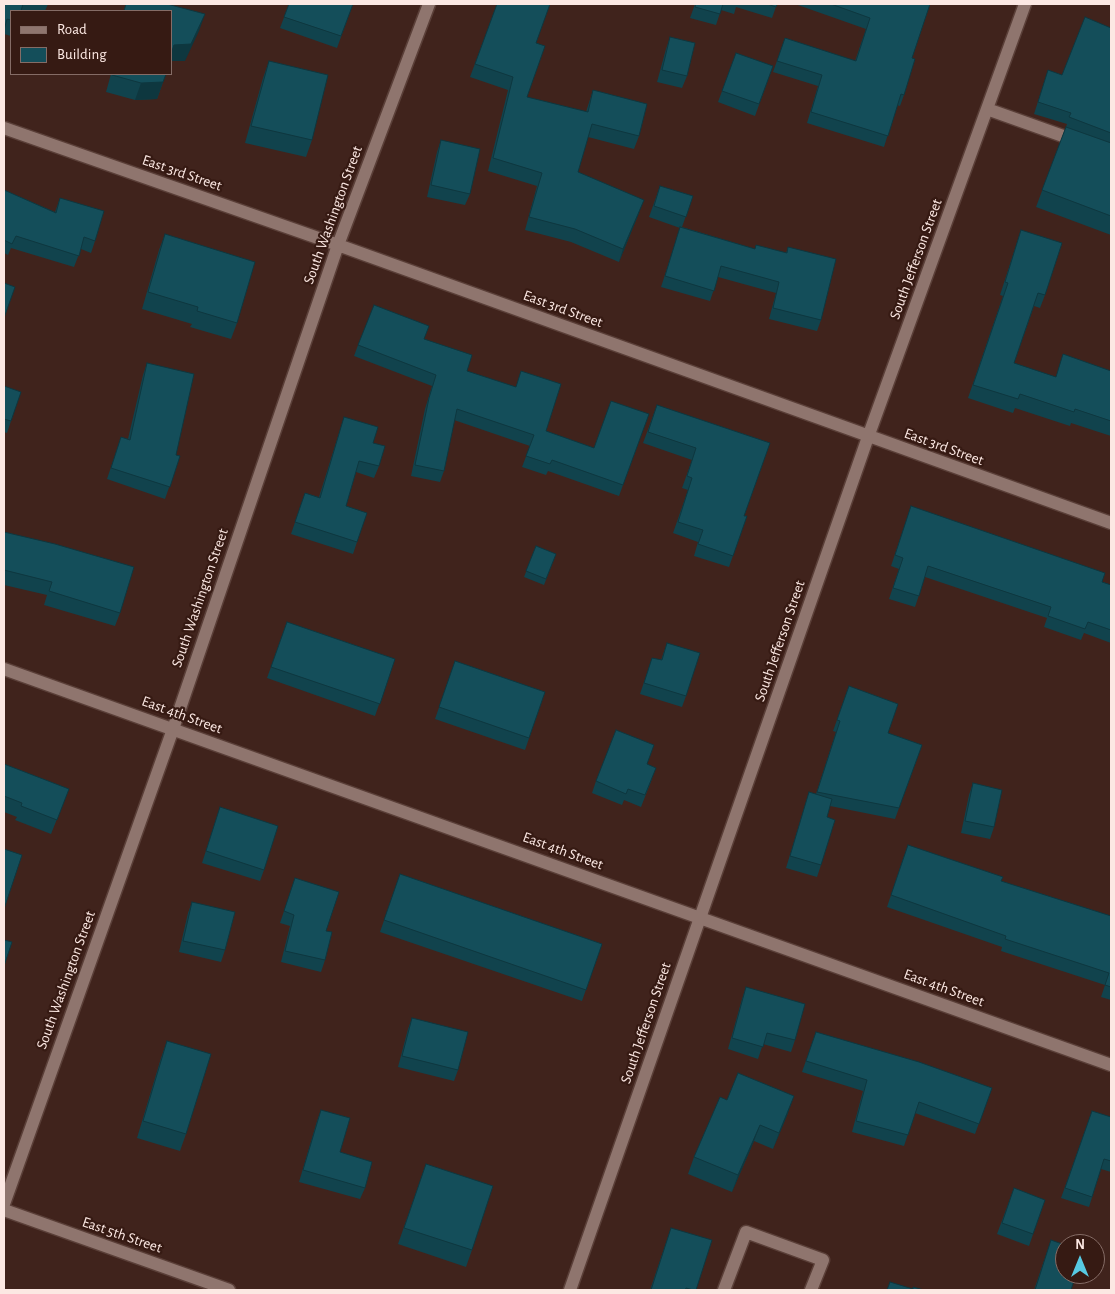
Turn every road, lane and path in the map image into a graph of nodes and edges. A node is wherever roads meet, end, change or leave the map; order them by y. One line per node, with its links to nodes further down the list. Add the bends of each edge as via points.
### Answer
1 (429, 4): 6 (street, South Washington Street)
2 (1025, 4): 3 (street, South Jefferson Street)
3 (987, 109): 5 (street); 7 (street, South Jefferson Street)
4 (4, 128): 6 (street, East 3rd Street)
5 (1094, 146)
6 (338, 245): 7 (street, East 3rd Street); 10 (street, South Washington Street)
7 (868, 437): 8 (street, East 3rd Street); 11 (street, South Jefferson Street)
8 (1111, 523)
9 (4, 669): 10 (street, East 4th Street)
10 (173, 729): 11 (street, East 4th Street); 13 (street, South Washington Street)
11 (700, 917): 12 (street, East 4th Street); 16 (street, South Jefferson Street)
12 (1111, 1065)
13 (4, 1204)
14 (4, 1210): 15 (street, East 5th Street)
15 (229, 1290)
16 (570, 1290)
17 (724, 1290): 18 (street, via 746,1232 822,1260)
18 (811, 1290)

